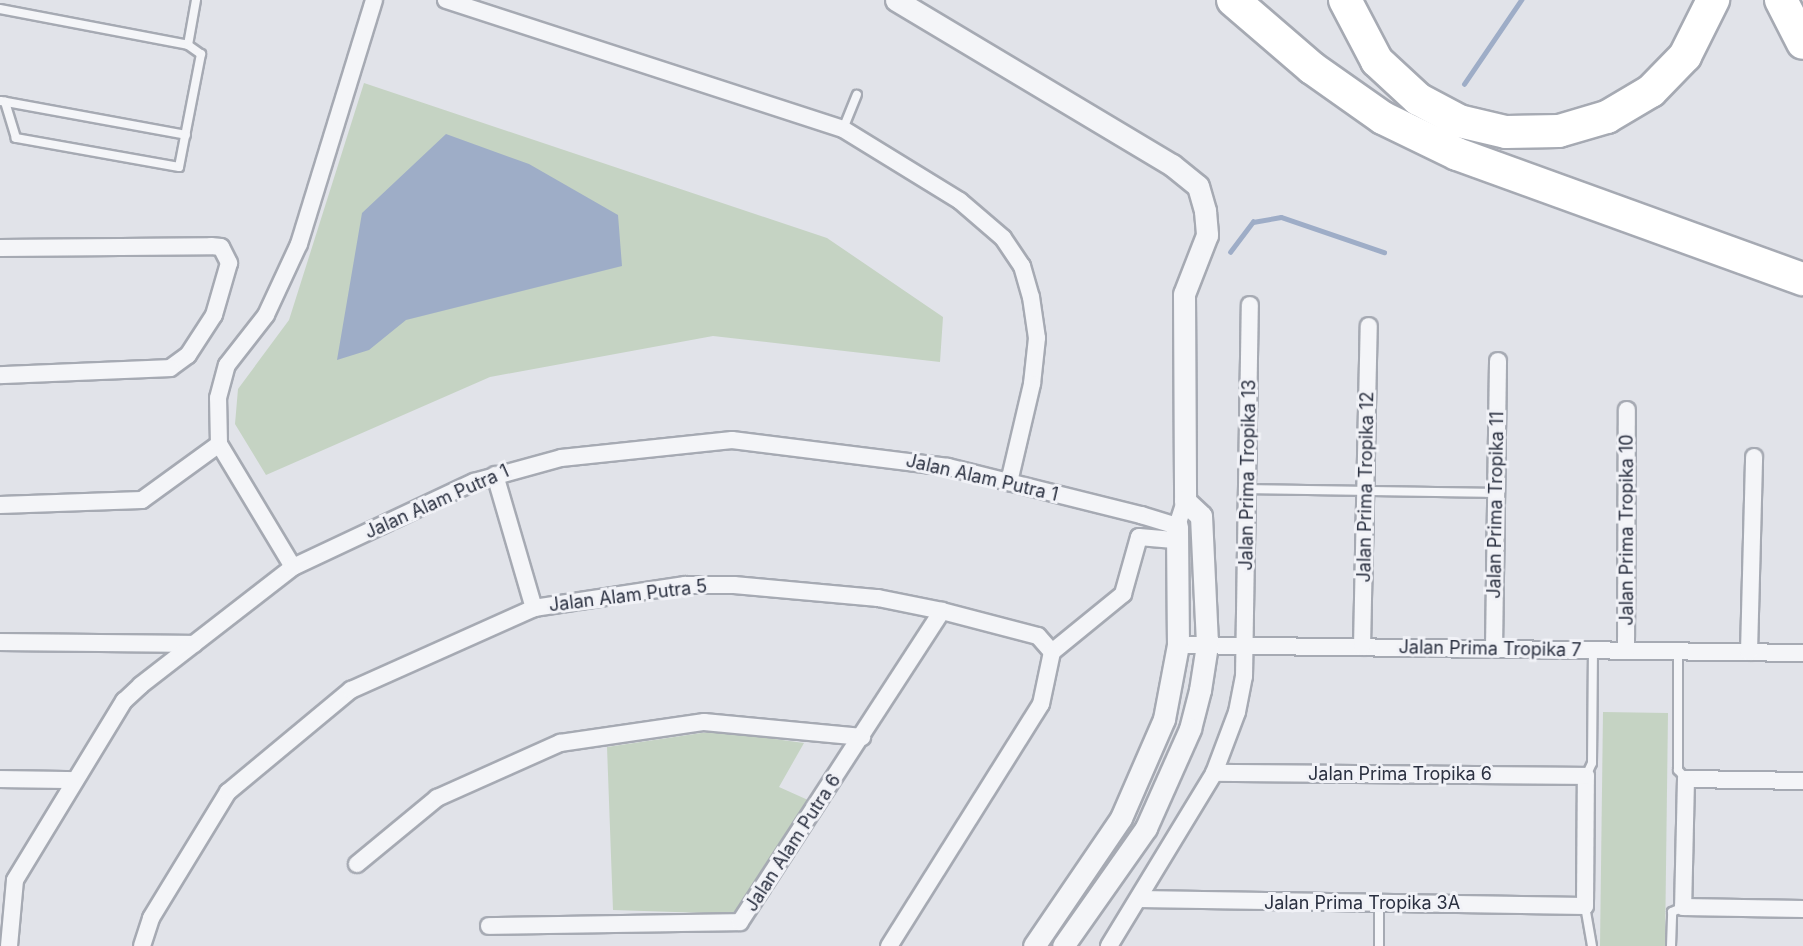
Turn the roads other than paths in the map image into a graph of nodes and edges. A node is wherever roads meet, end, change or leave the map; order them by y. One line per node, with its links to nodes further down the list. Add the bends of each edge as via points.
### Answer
1 (196, 0): 11 (lane)
2 (374, 0): 23 (street, via 284,282 221,379)
3 (446, 0): 14 (street)
4 (896, 0): 31 (street, via 1172,165 1198,186 1207,235 1184,294)
5 (1233, 0): 17 (highway, via 1312,68 1383,118 1457,154)
6 (1345, 0): 7 (highway, via 1377,61 1418,99 1459,121 1506,132 1559,131 1607,117 1651,91 1685,56)
7 (1713, 0)
8 (1781, 0): 10 (highway)
9 (0, 9): 11 (lane)
10 (1803, 43)
11 (188, 45): 15 (lane, via 201,54)
12 (857, 95): 14 (lane)
13 (3, 102): 15 (lane); 15 (lane, via 16,138 179,167)
14 (843, 129): 26 (street, via 960,201 1003,238 1022,266 1037,338)
15 (186, 135)
16 (0, 248): 21 (street, via 220,247 229,263 222,300 188,355 170,369)
17 (1803, 279)
18 (1250, 304): 27 (street, Jalan Prima Tropika 13)
19 (1369, 326): 28 (street, Jalan Prima Tropika 12)
20 (1498, 361): 29 (street, Jalan Prima Tropika 11)
21 (0, 375)
22 (1627, 410): 43 (street, Jalan Prima Tropika 10)
23 (219, 444): 30 (street, via 142,500); 32 (street)
24 (1754, 457): 46 (street)
25 (495, 475): 26 (street, Jalan Alam Putra 1, via 561,458 732,440 917,461); 32 (street, Jalan Alam Putra 1); 33 (street)
26 (1010, 482): 31 (street, Jalan Alam Putra 1)
27 (1247, 489): 28 (lane); 39 (street, Jalan Prima Tropika 13)
28 (1366, 491): 29 (lane); 40 (street, Jalan Prima Tropika 12)
29 (1496, 494): 41 (street, Jalan Prima Tropika 11)
30 (0, 505)
31 (1179, 521): 37 (street); 38 (street, via 1201,516); 45 (street, via 1140,537 1123,594)
32 (292, 567): 36 (street, Jalan Alam Putra 1)
33 (534, 608): 34 (street, Jalan Alam Putra 5, via 685,585 734,585 878,598); 63 (street, Jalan Alam Putra 5, via 351,690 247,772 222,802 152,918)
34 (942, 611): 45 (street, Jalan Alam Putra 5, via 1038,636); 48 (street, Jalan Alam Putra 6)
35 (0, 642): 36 (street)
36 (194, 644): 53 (street, Jalan Alam Putra 1, via 124,701)
37 (1178, 645): 38 (street, Jalan Prima Tropika 7); 65 (street, via 1164,719 1121,818)
38 (1207, 645): 39 (street, Jalan Prima Tropika 7); 66 (street, via 1190,729 1164,794)
39 (1245, 646): 40 (street, Jalan Prima Tropika 7); 49 (street, Jalan Prima Tropika 13, via 1237,712)
40 (1362, 647): 41 (street, Jalan Prima Tropika 7)
41 (1494, 649): 42 (street, Jalan Prima Tropika 7)
42 (1593, 650): 43 (street, Jalan Prima Tropika 7); 50 (lane, via 1592,763)
43 (1626, 650): 44 (street, Jalan Prima Tropika 7)
44 (1678, 651): 46 (street, Jalan Prima Tropika 7); 52 (lane, via 1678,770)
45 (1052, 652): 64 (street, via 1041,705)
46 (1749, 652): 47 (street, Jalan Prima Tropika 7)
47 (1803, 653)
48 (862, 737): 55 (street, via 704,722 560,743 437,798); 61 (street, Jalan Alam Putra 6, via 740,922)
49 (1214, 773): 50 (street, Jalan Prima Tropika 6); 56 (street, Jalan Prima Tropika 13)
50 (1586, 776): 58 (street)
51 (0, 779): 53 (street)
52 (1686, 779): 54 (street); 59 (street)
53 (75, 780): 62 (street, Jalan Alam Putra 1, via 15,880)
54 (1803, 781)
55 (357, 864)
56 (1139, 899): 57 (street, Jalan Prima Tropika 3A); 67 (street, Jalan Prima Tropika 13)
57 (1379, 902): 58 (street, Jalan Prima Tropika 3A); 68 (lane)
58 (1585, 906): 69 (lane)
59 (1683, 907): 60 (street); 70 (lane, via 1672,912)
60 (1803, 909)
61 (489, 926)
62 (9, 946)
63 (142, 946)
64 (889, 946)
65 (1034, 946)
66 (1064, 946)
67 (1109, 946)
68 (1379, 946)
69 (1592, 946)
70 (1671, 946)

